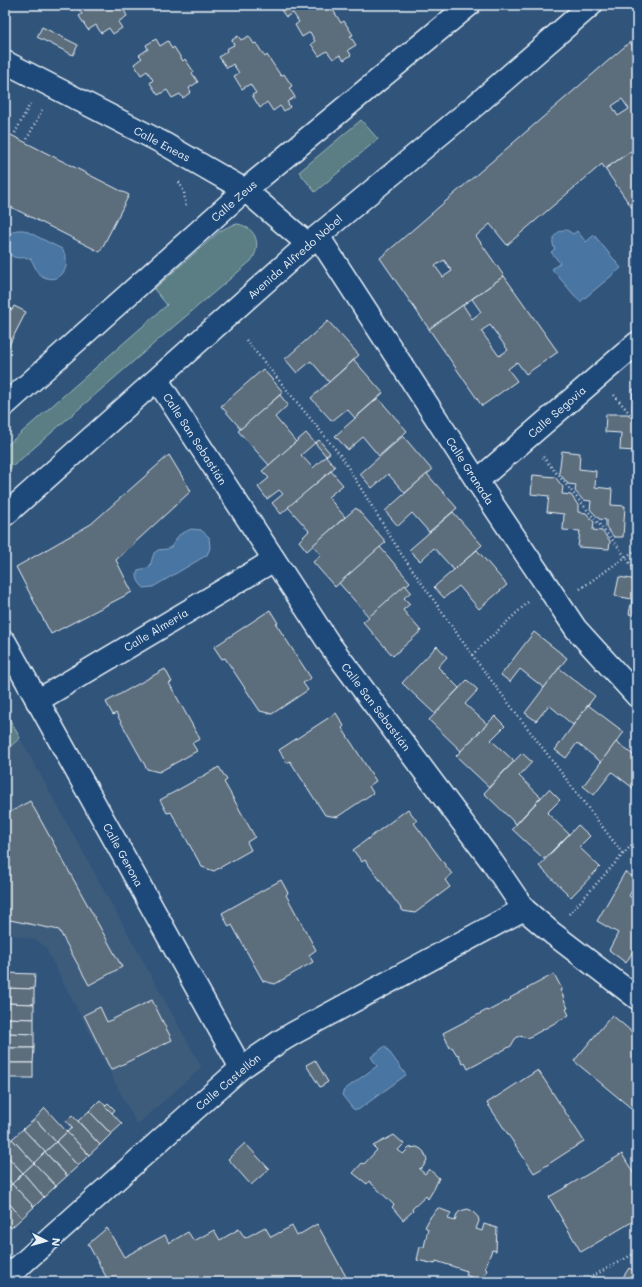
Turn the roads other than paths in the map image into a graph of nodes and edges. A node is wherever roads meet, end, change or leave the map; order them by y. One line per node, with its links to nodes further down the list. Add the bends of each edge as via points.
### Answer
1 (469, 5): 4 (street, Calle Zeus)
2 (591, 5): 5 (street, Avenida Alfredo Nobel)
3 (5, 62): 4 (street, Calle Eneas)
4 (245, 190): 5 (street, Calle Eneas); 8 (street, Calle Zeus)
5 (313, 240): 7 (street, Avenida Alfredo Nobel); 9 (street, Calle Granada)
6 (637, 342): 9 (street, Calle Segovia)
7 (156, 380): 10 (street, Avenida Alfredo Nobel); 11 (street, Calle San Sebastián)
8 (5, 405)
9 (477, 481): 13 (street, Calle Granada, via 576,629)
10 (5, 515)
11 (274, 560): 14 (street, Calle Almería); 15 (street, Calle San Sebastián, via 330,646)
12 (5, 642): 14 (street, Calle Gerona)
13 (637, 696)
14 (37, 701): 17 (street, Calle Gerona)
15 (524, 909): 16 (street, Calle San Sebastián); 17 (street, Calle Castellón, via 289,1036)
16 (637, 998)
17 (241, 1068): 18 (street, Calle Castellón)
18 (5, 1279)

